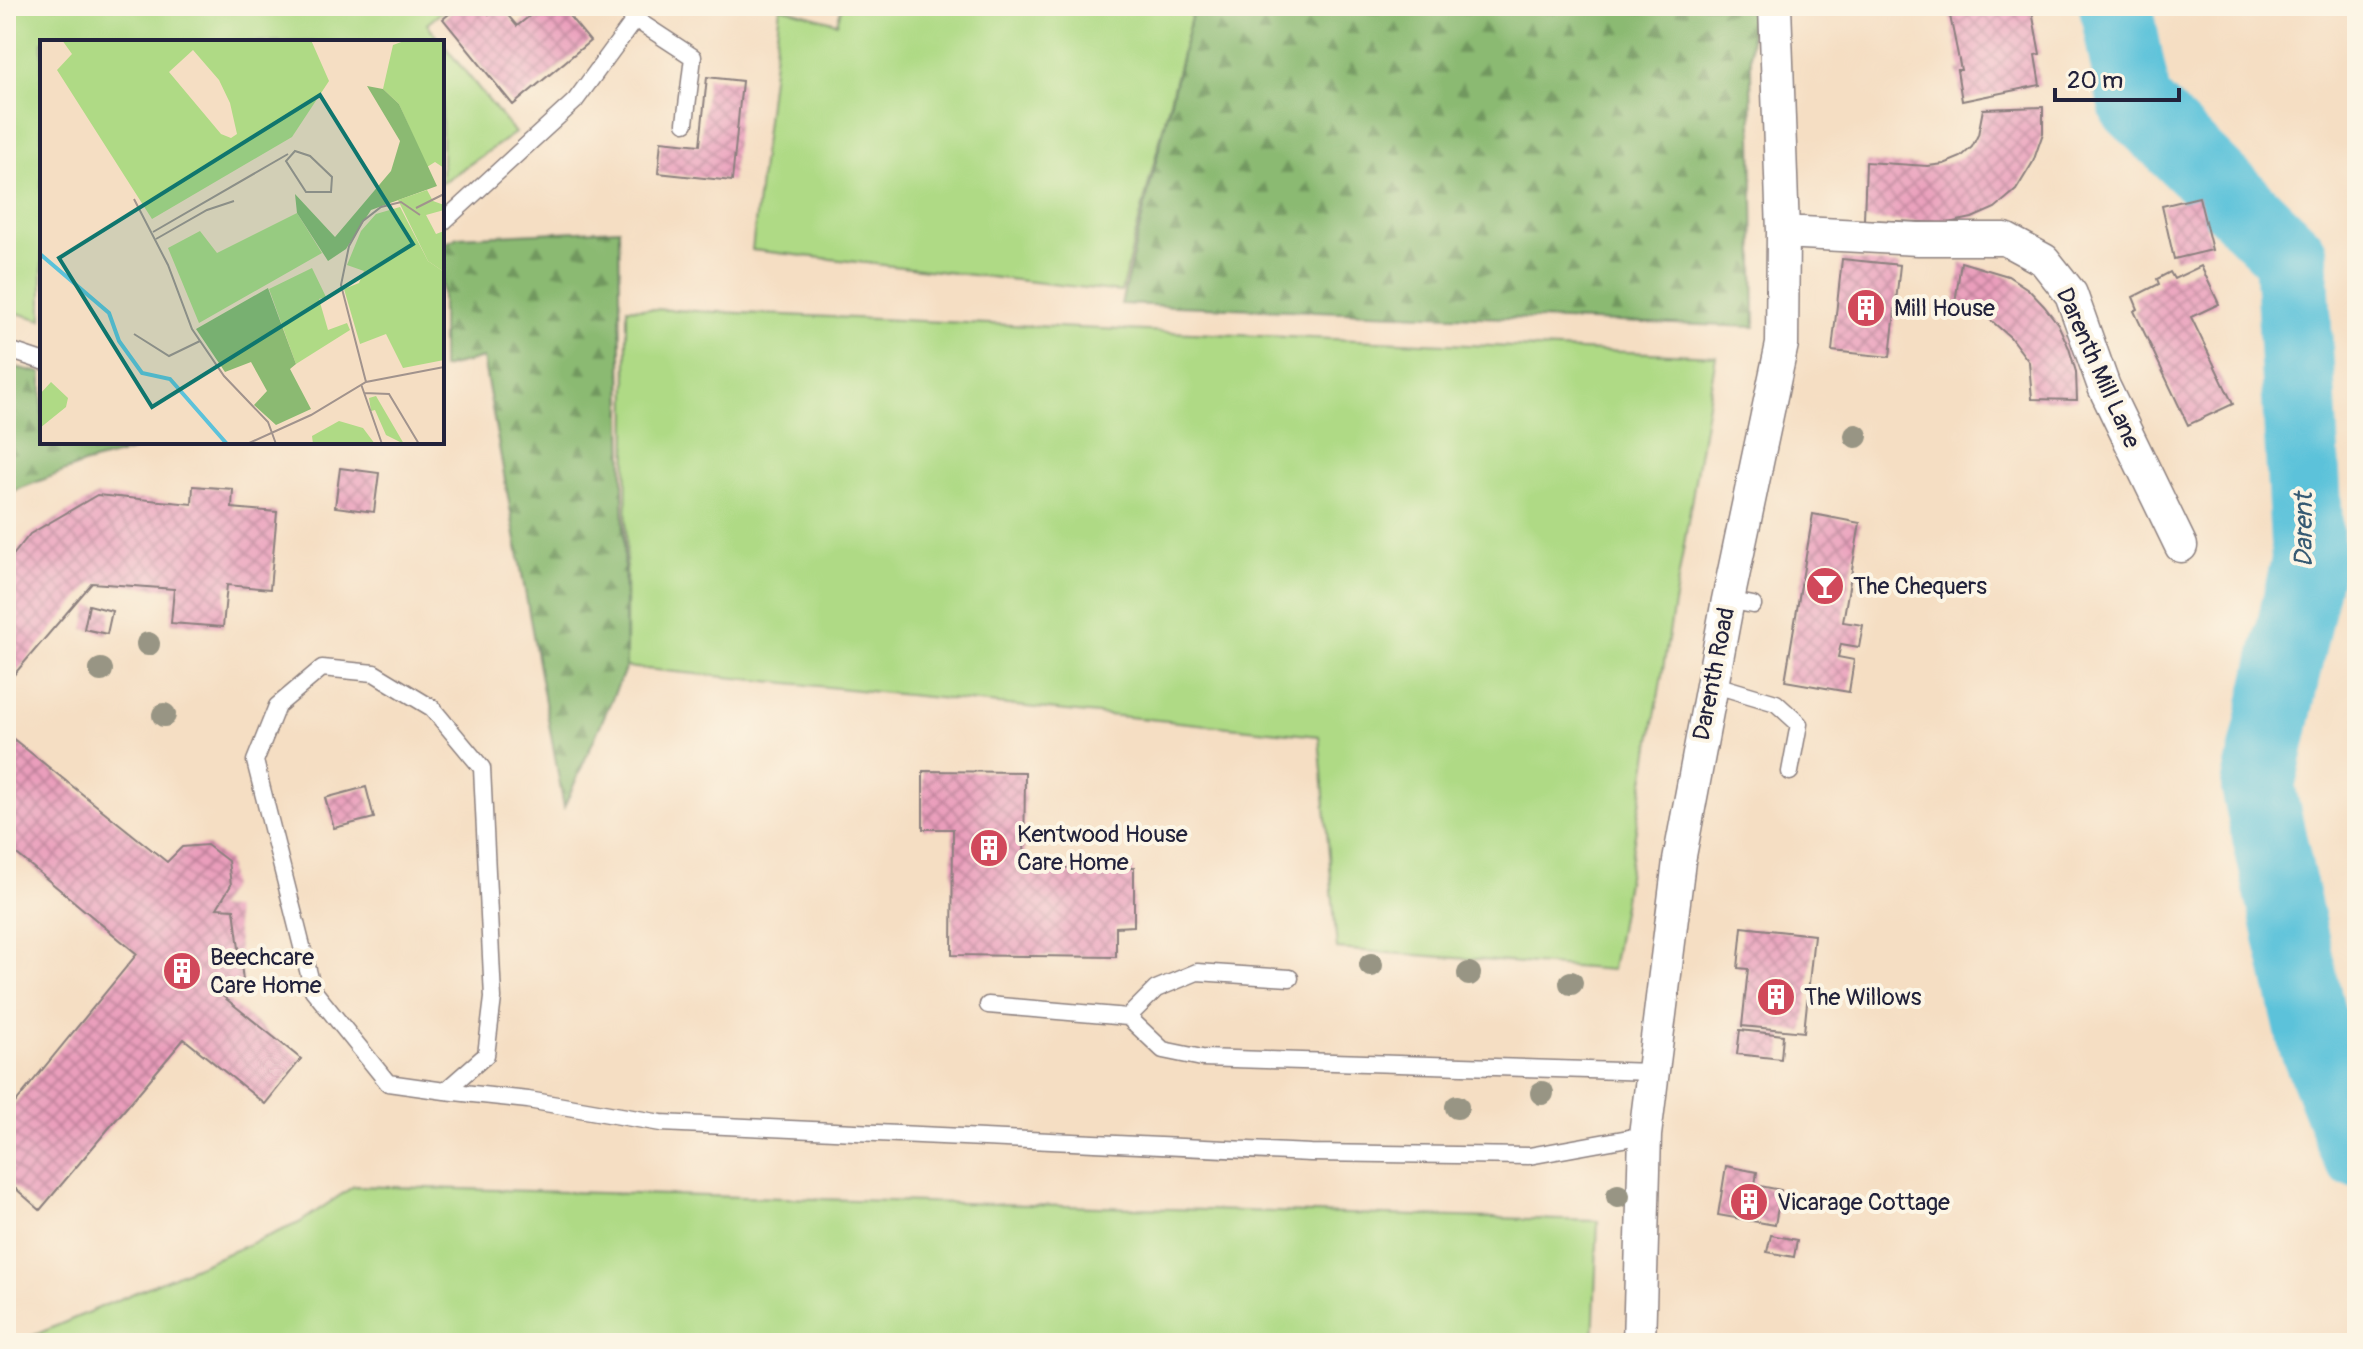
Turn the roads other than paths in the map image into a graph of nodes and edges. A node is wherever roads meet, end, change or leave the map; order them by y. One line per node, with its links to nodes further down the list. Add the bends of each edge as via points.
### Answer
1 (1775, 6): 5 (street, Darenth Road)
2 (637, 13): 3 (lane, via 693,57); 4 (lane, via 575,101)
3 (685, 123)
4 (444, 221)
5 (1783, 232): 8 (street, Darenth Mill Lane, via 1918,231 2005,239 2044,260 2071,294 2104,387); 9 (street, Darenth Road, via 1782,344 1740,603)
6 (6, 349): 7 (lane)
7 (40, 360)
8 (2181, 546)
9 (1712, 684): 10 (lane, via 1776,703 1799,724); 14 (street, Darenth Road, via 1679,861)
10 (1790, 772)
11 (1290, 978): 13 (lane, via 1197,972 1156,989)
12 (988, 1005): 13 (lane)
13 (1128, 1017): 14 (lane, via 1163,1050 1202,1058)
14 (1652, 1072): 16 (street, Darenth Road)
15 (445, 1091): 15 (lane, via 388,1083 313,990 255,761 277,706 322,668 374,673 432,708 482,768 493,998 486,1055); 16 (lane, via 661,1123 1311,1153 1529,1156)
16 (1645, 1135): 17 (street, Darenth Road)
17 (1639, 1343)

